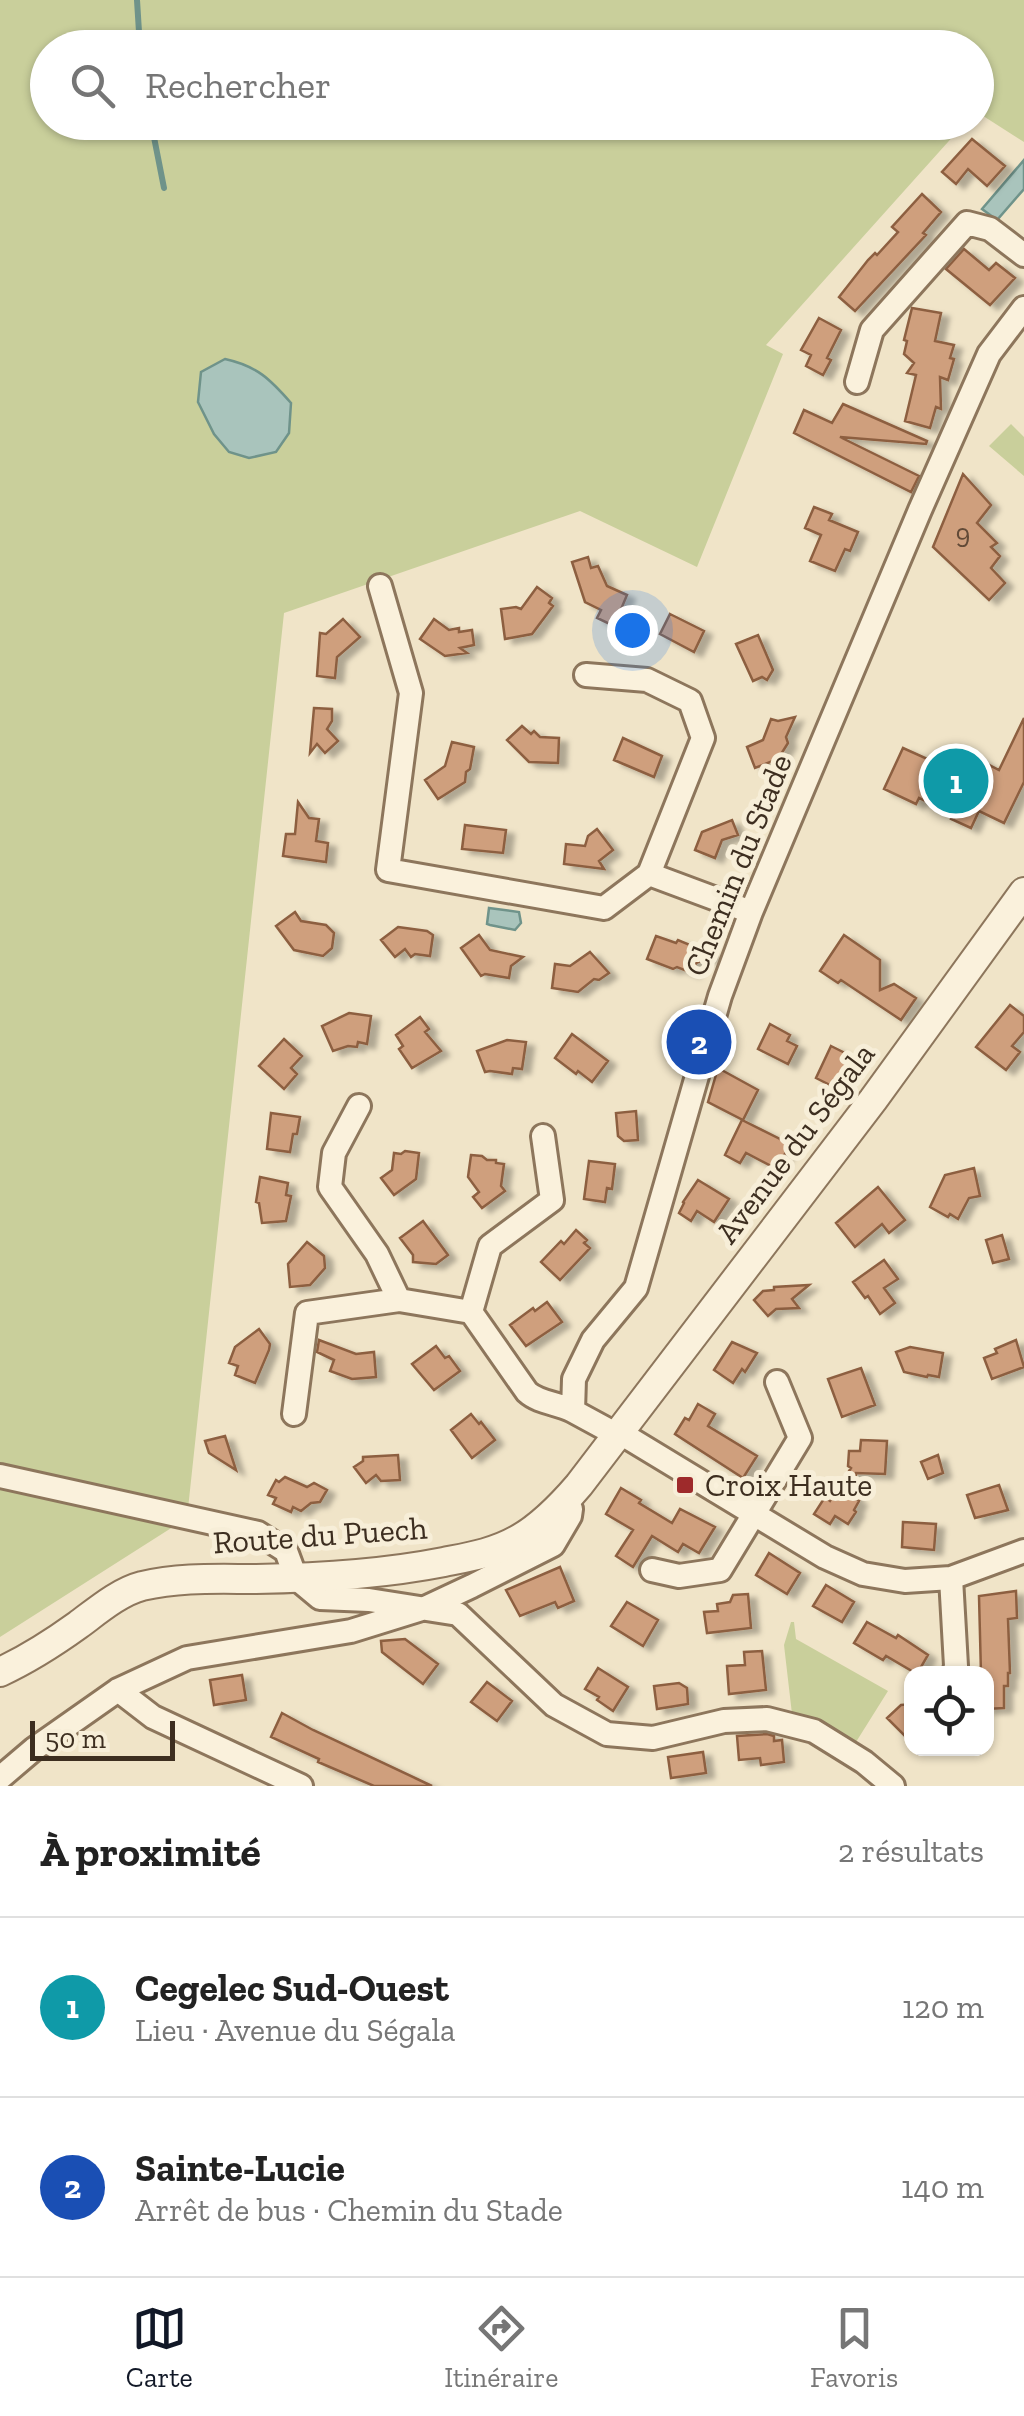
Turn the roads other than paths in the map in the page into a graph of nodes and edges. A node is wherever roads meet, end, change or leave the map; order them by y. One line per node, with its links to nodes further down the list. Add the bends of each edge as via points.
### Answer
1 (1024, 254): 3 (street, via 990,229 967,223 872,330)
2 (1024, 308): 8 (street, Chemin du Stade, via 989,354)
3 (857, 382)
4 (380, 586): 6 (street, via 411,693 388,870 604,908)
5 (586, 675): 6 (street, via 648,680 690,701 703,738)
6 (649, 874): 8 (street)
7 (1024, 892): 16 (street, Avenue du Ségala)
8 (751, 912): 14 (street, Chemin du Stade, via 720,996 636,1288 593,1340 574,1379)
9 (359, 1106): 11 (street, via 334,1154 330,1188 377,1254)
10 (543, 1136): 12 (street, via 552,1200 490,1246)
11 (398, 1300): 12 (street); 15 (street, via 307,1313)
12 (471, 1312): 14 (street, via 534,1398)
13 (777, 1382): 19 (street, via 800,1438)
14 (573, 1411): 16 (street)
15 (294, 1414)
16 (618, 1433): 18 (street, Route du Puech); 19 (street)
17 (0, 1476): 22 (street, via 258,1532 286,1551)
18 (566, 1500): 22 (street, Route du Puech, via 516,1540 472,1557); 24 (street, via 570,1516 553,1545)
19 (754, 1514): 21 (street, via 720,1570 679,1576); 23 (street, via 864,1574 905,1581)
20 (1024, 1552): 23 (street)
21 (652, 1570)
22 (296, 1578): 24 (street, via 320,1598); 26 (street, Route du Puech, via 201,1578 136,1588)
23 (951, 1578): 25 (street)
24 (425, 1608): 27 (street, via 351,1631 187,1658); 30 (street, via 458,1614 554,1705 607,1734 653,1738 724,1721 767,1719 814,1731)
25 (956, 1666)
26 (0, 1672)
27 (118, 1690): 28 (street); 29 (street, via 153,1717)
28 (0, 1778)
29 (300, 1786)
30 (893, 1786)

